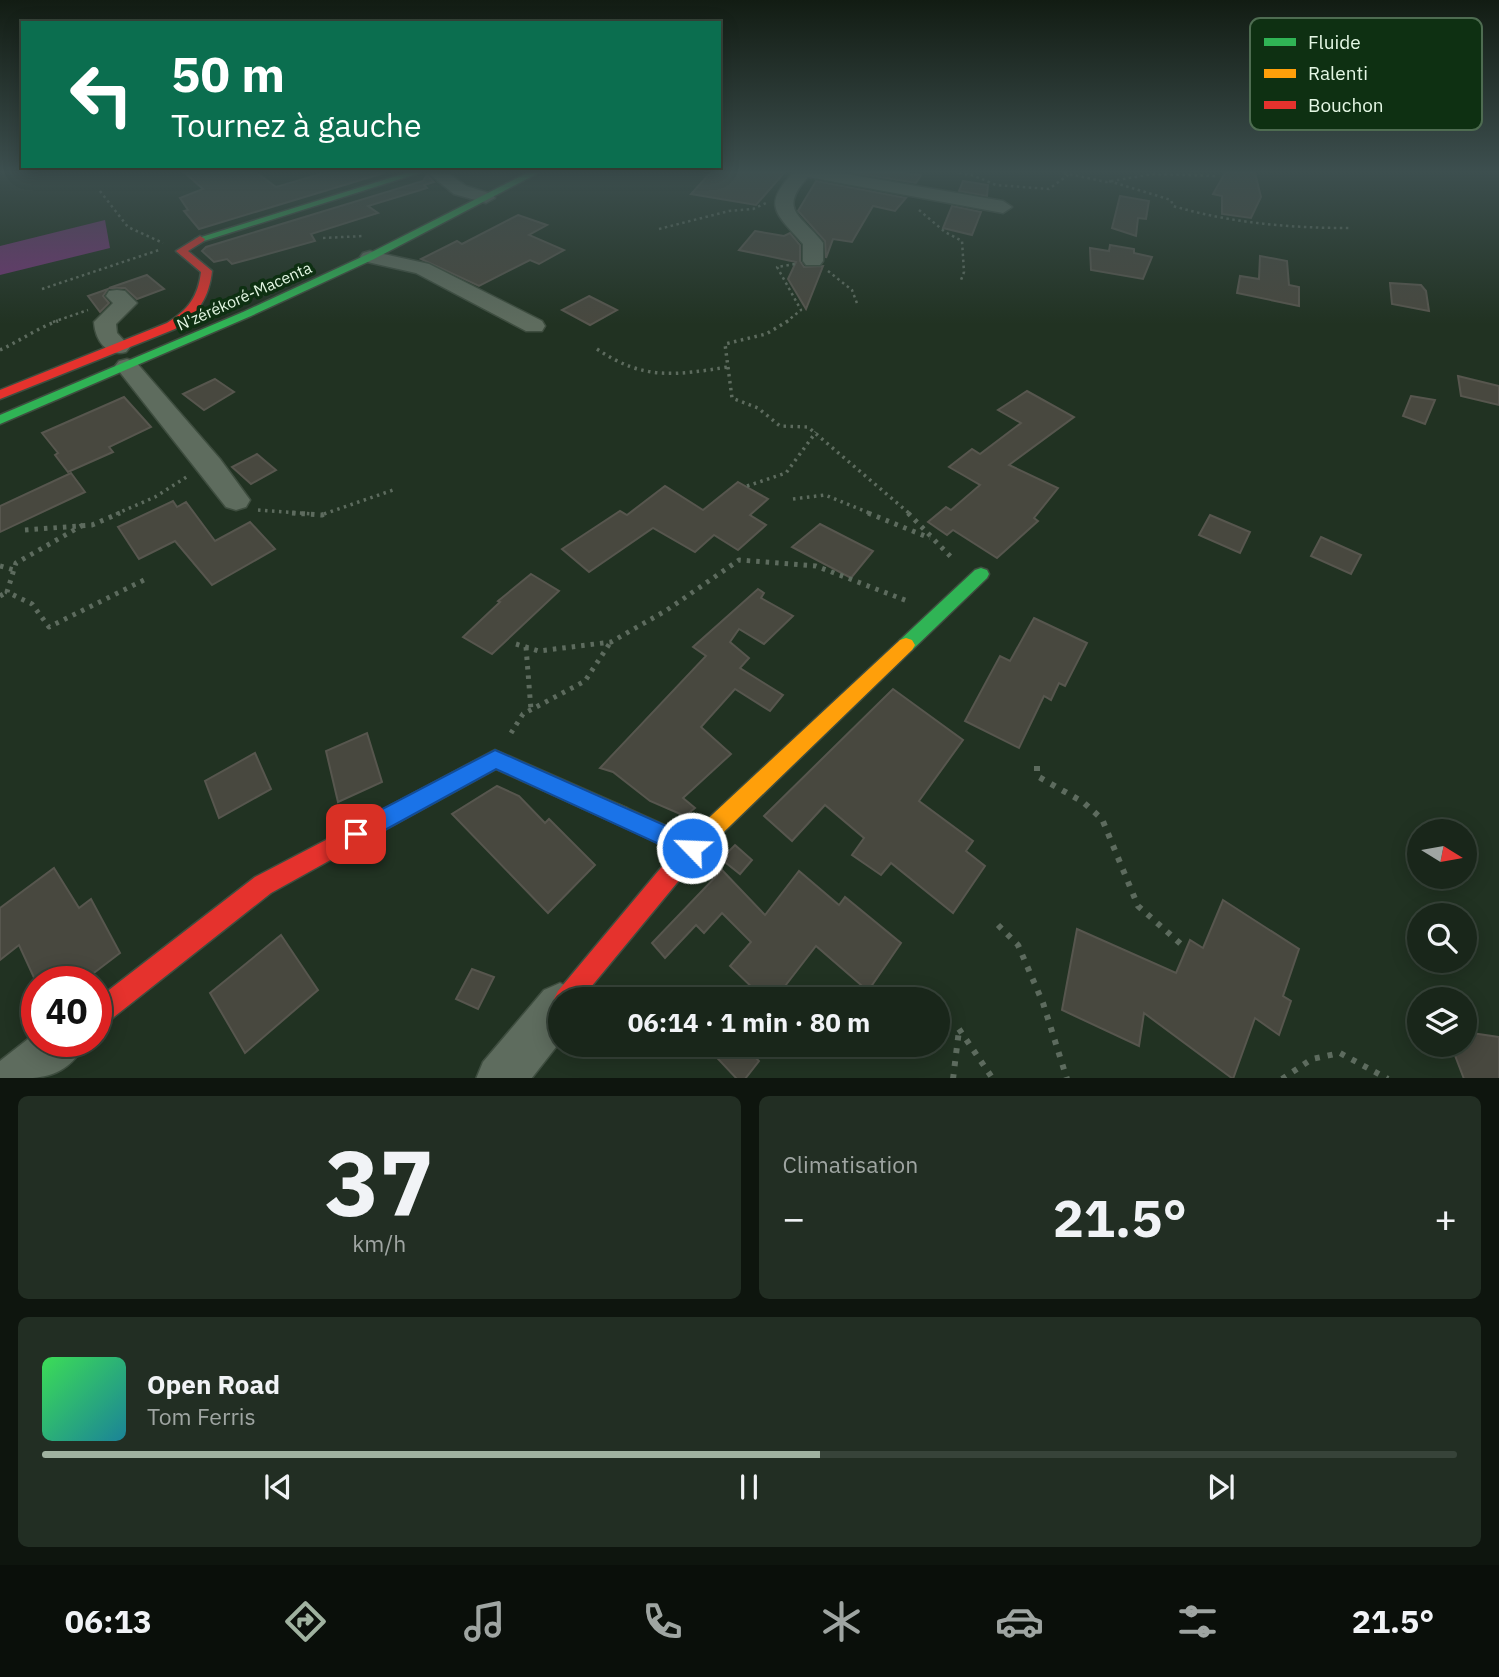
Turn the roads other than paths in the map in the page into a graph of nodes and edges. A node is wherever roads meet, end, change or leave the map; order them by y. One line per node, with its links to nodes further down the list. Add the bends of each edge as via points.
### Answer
1 (250, 223): 8 (main road, via 196,240 181,251 206,271 205,293 194,313)
2 (436, 223): 4 (main road, N'zérékoré-Macenta)
3 (795, 223): 5 (street, via 813,243)
4 (370, 257): 7 (street, via 422,268); 8 (main road, N'zérékoré-Macenta)
5 (813, 260)
6 (117, 296): 9 (street, via 126,303 105,322 106,334)
7 (534, 326)
8 (165, 339): 9 (main road, N'zérékoré-Macenta)
9 (123, 357): 10 (main road); 11 (main road, N'zérékoré-Macenta); 12 (street)
10 (0, 395)
11 (0, 419)
12 (236, 500)
13 (978, 577): 14 (main road)
14 (692, 848): 15 (main road); 16 (main road, via 495,759 263,885)
15 (576, 987)
16 (112, 1003)
17 (548, 1021): 20 (street)
18 (43, 1057): 19 (street)
19 (16, 1078)
20 (501, 1078)

